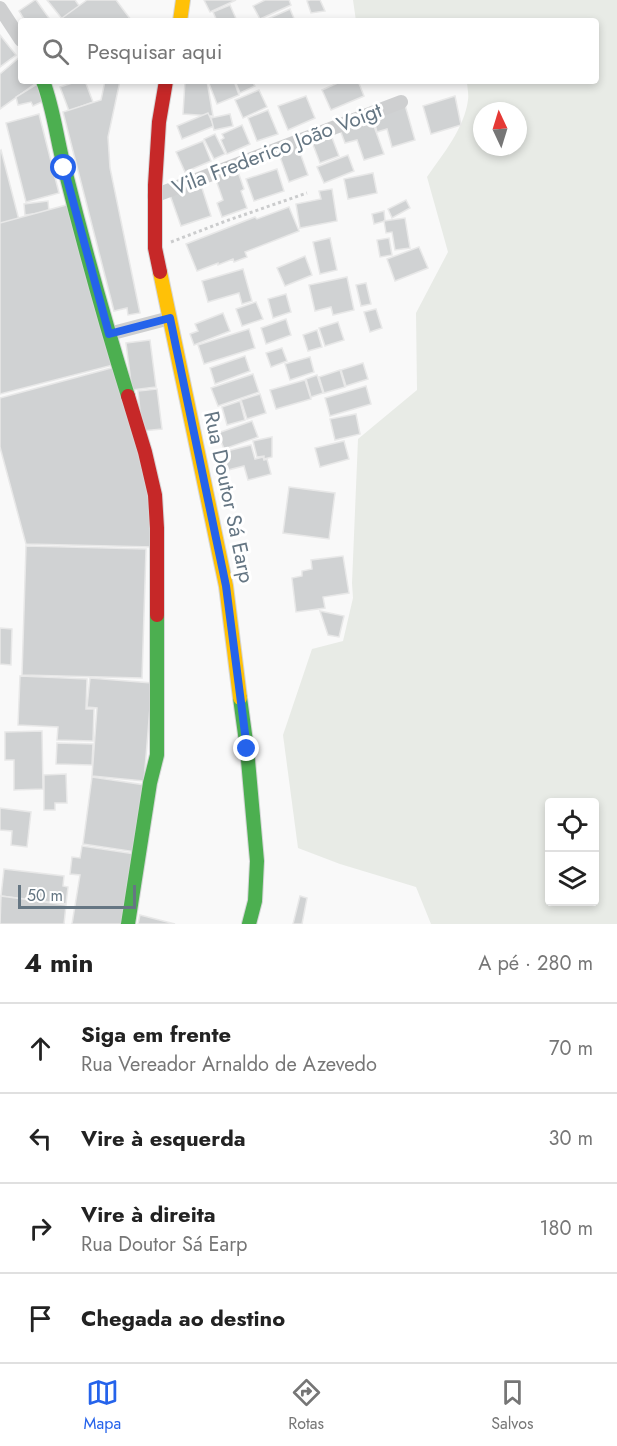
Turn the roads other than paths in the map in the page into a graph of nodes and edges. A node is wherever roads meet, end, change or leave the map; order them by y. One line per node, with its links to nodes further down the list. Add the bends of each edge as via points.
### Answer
1 (183, 0): 3 (main road)
2 (0, 8): 4 (street)
3 (180, 18)
4 (18, 35)
5 (44, 84): 10 (main road)
6 (165, 84): 8 (main road, Rua Doutor Sá Earp)
7 (401, 102): 8 (street, Vila Frederico João Voigt)
8 (154, 196): 9 (main road, Rua Doutor Sá Earp, via 155,248)
9 (170, 318): 10 (street); 12 (main road, Rua Doutor Sá Earp, via 226,586 257,861 255,902)
10 (109, 334): 11 (main road, via 145,452 155,495 157,528 157,755)
11 (128, 924)
12 (249, 924)

